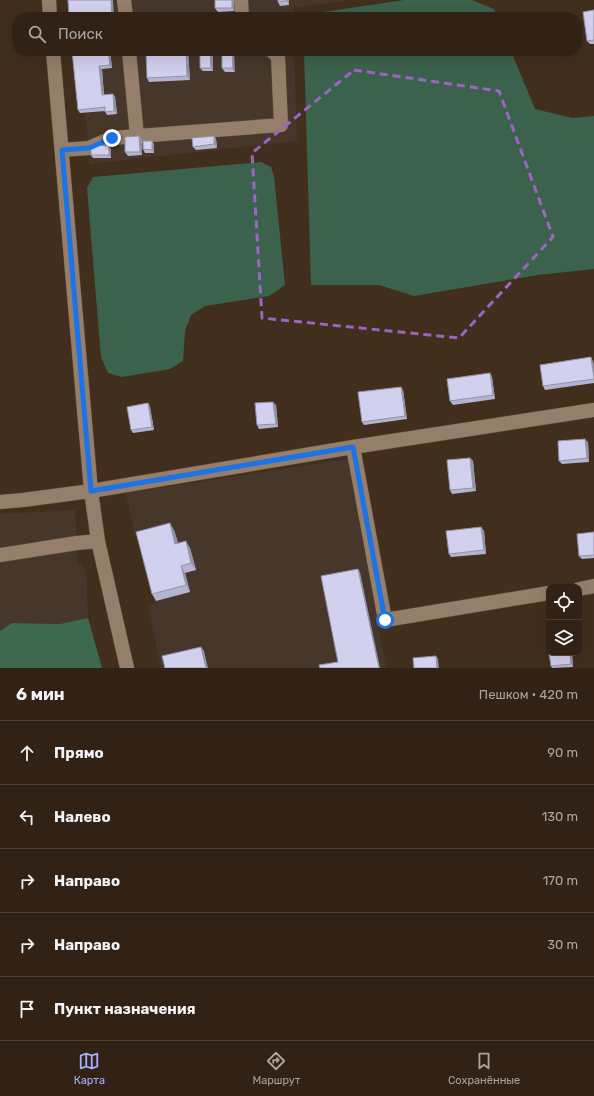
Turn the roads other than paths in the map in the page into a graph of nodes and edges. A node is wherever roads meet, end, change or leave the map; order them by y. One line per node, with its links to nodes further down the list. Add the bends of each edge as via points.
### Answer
1 (49, 0): 4 (street)
2 (124, 0): 5 (street)
3 (241, 0): 6 (street)
4 (50, 12)
5 (125, 12)
6 (242, 12)
7 (53, 56): 11 (street)
8 (129, 56): 10 (street)
9 (277, 56): 10 (street, via 281,125)
10 (137, 136): 11 (street, via 112,138 89,148)
11 (62, 150): 14 (street)
12 (594, 410): 13 (street)
13 (353, 447): 14 (street); 20 (street, via 385,620)
14 (91, 491): 15 (street); 16 (street)
15 (0, 502)
16 (98, 541): 17 (street); 21 (street)
17 (0, 555)
18 (594, 586): 19 (street)
19 (582, 588)
20 (546, 593)
21 (127, 668)

